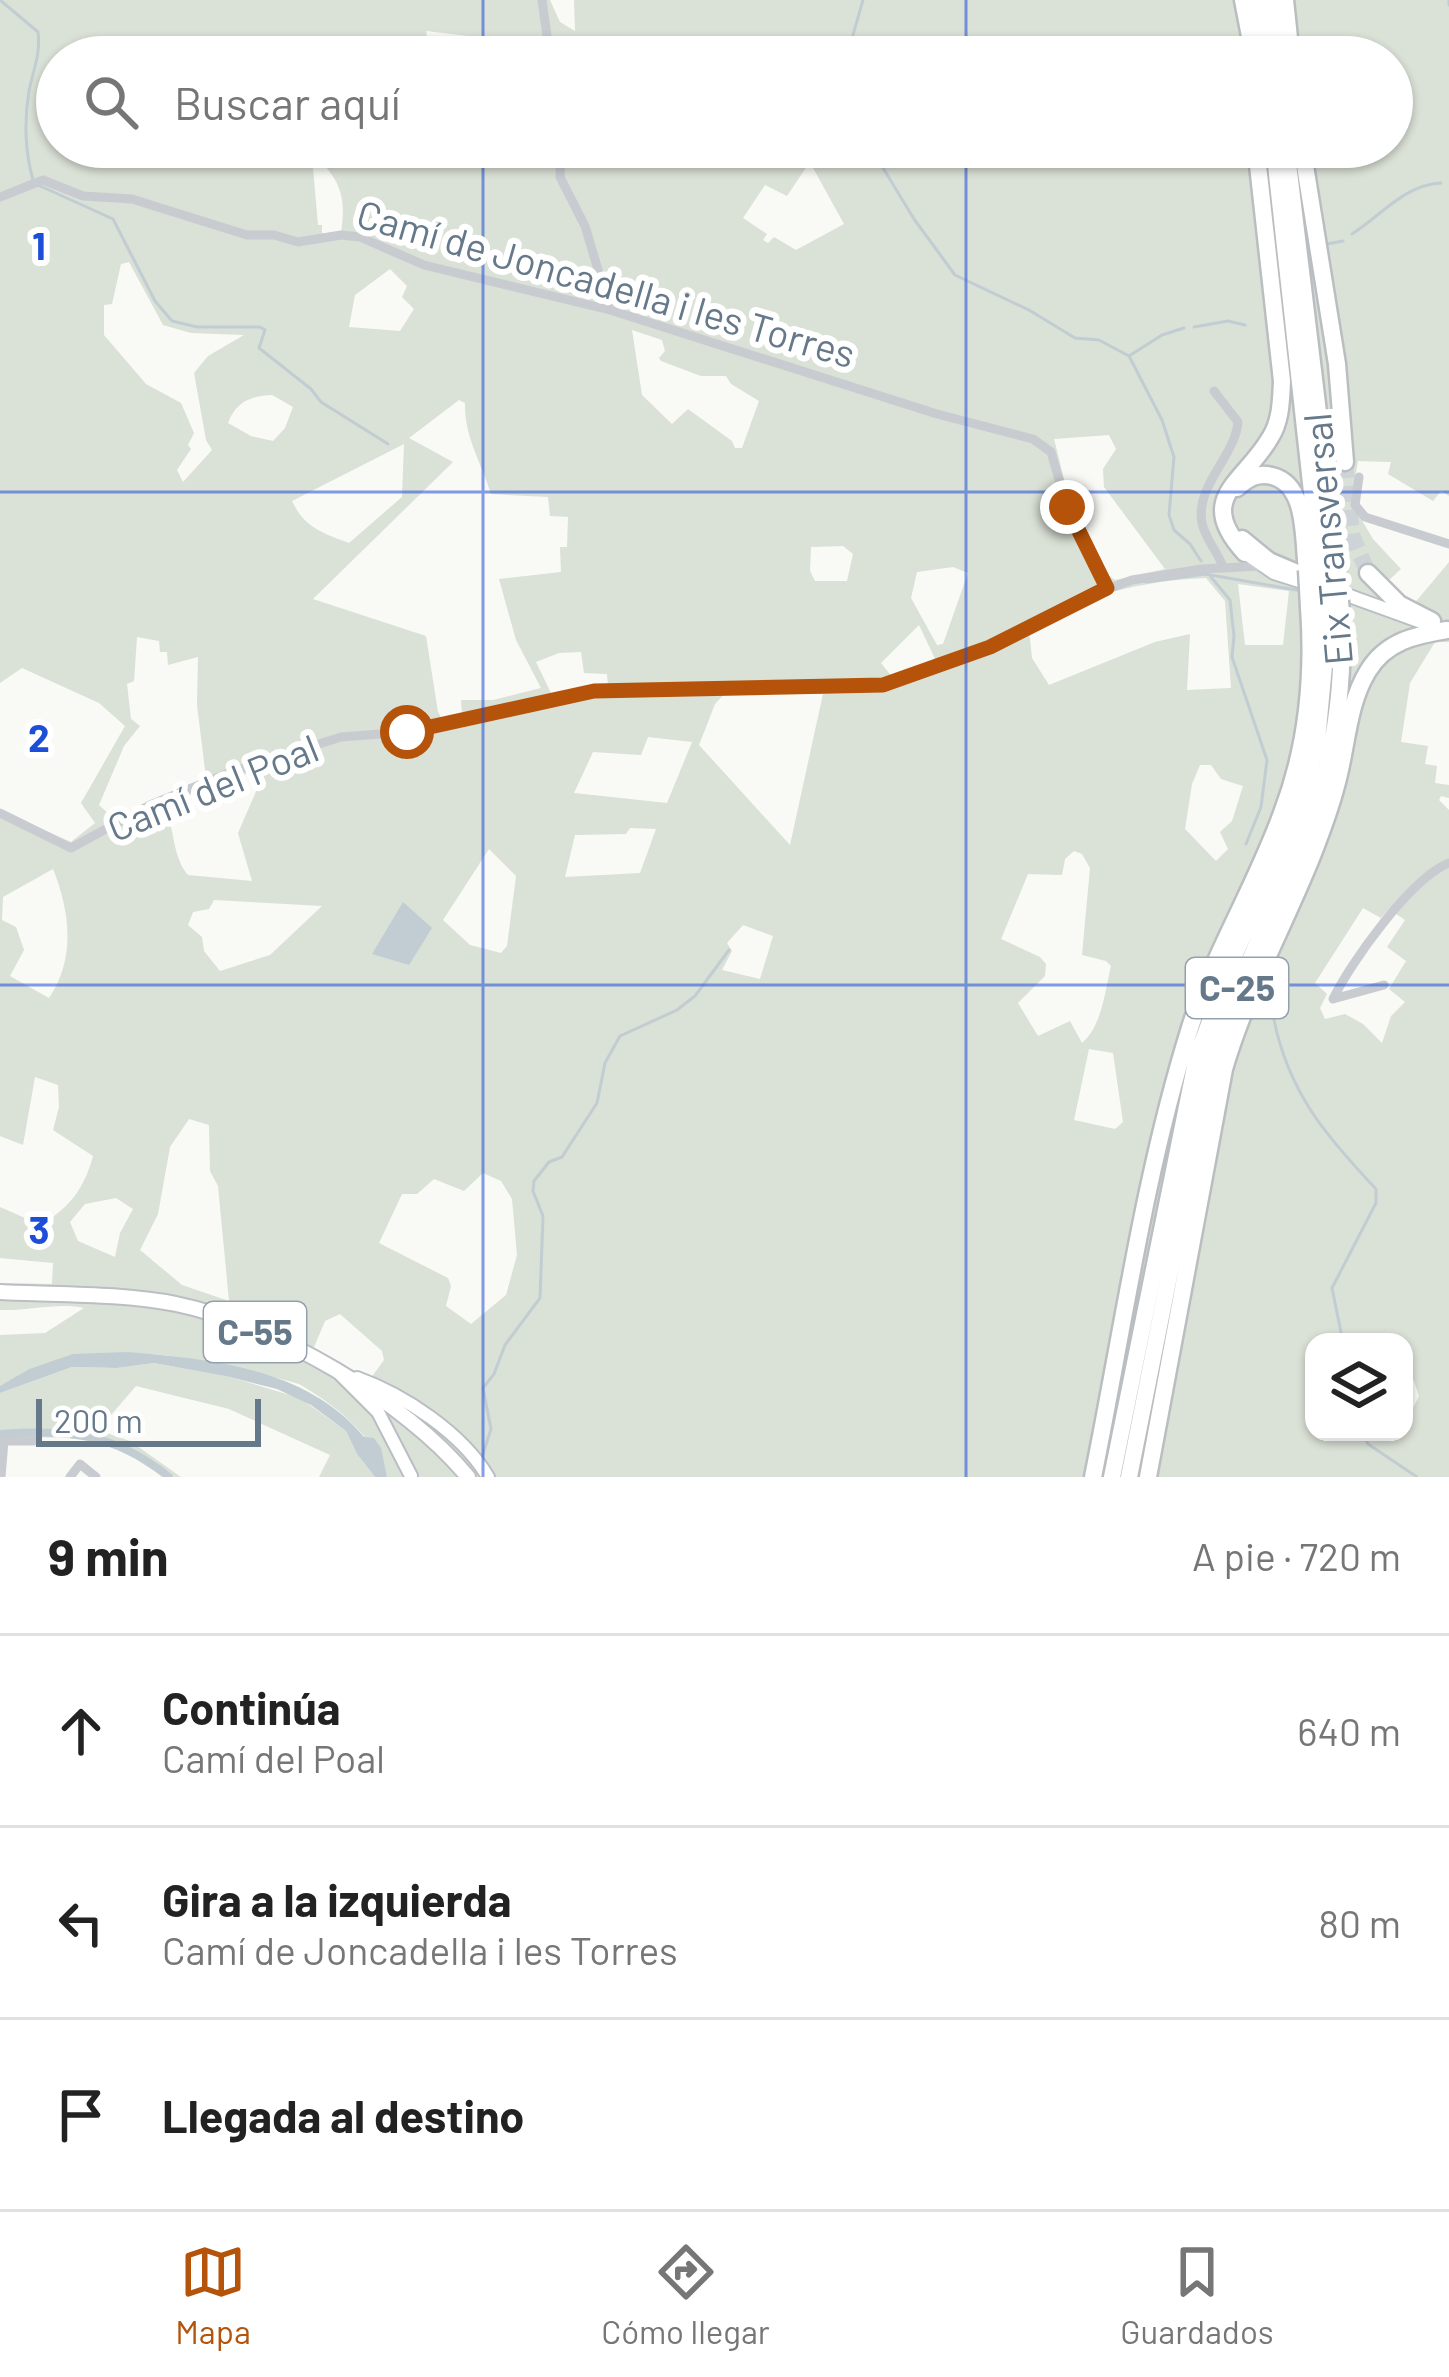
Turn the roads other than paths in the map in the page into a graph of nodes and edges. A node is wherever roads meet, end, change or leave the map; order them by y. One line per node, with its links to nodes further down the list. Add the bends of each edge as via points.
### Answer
1 (542, 0): 6 (street)
2 (1239, 0): 7 (highway)
3 (1258, 0): 8 (highway)
4 (1271, 0): 9 (highway)
5 (1285, 0): 10 (highway)
6 (547, 36)
7 (1246, 36)
8 (1262, 36)
9 (1274, 36)
10 (1289, 36)
11 (560, 168): 17 (street)
12 (1258, 168): 22 (highway, via 1281,411 1274,434 1224,499)
13 (1274, 168): 25 (highway, Eix Transversal / C-25)
14 (1288, 168): 25 (highway, Eix Transversal / C-25)
15 (1305, 168): 19 (highway)
16 (0, 197): 17 (street, Camí de Joncadella i les Torres, via 43,180 247,235 298,242 360,237 424,265)
17 (610, 310): 26 (street, Camí de Joncadella i les Torres, via 1034,440 1051,452 1067,507)
18 (1214, 391): 22 (street, via 1238,422 1237,435 1200,516 1204,532)
19 (1345, 462)
20 (1359, 477): 21 (street, via 1355,505 1365,518)
21 (1449, 544)
22 (1232, 557): 23 (street, Camí del Poal); 23 (street, Camí del Poal); 25 (street, Camí del Poal); 26 (street, Camí del Poal)
23 (1261, 566): 28 (street, Camí del Poal)
24 (1368, 573): 28 (highway, via 1400,604)
25 (1317, 574): 25 (highway, via 1269,561 1236,532 1229,503 1242,482 1268,475 1294,491); 27 (highway, Eix Transversal / C-25, bridge); 27 (highway, bridge); 28 (street, Camí del Poal)
26 (1107, 588): 29 (street, Camí del Poal, via 990,647 883,685 612,689 407,732 341,736 150,805 70,848)
27 (1325, 609): 32 (highway, Eix Transversal / C-25, via 1323,695 1303,796 1197,1057); 34 (highway, Eix Transversal / C-25, via 1340,699 1332,744 1292,868 1212,1060); 45 (highway, via 1292,784 1178,1067)
28 (1444, 626): 48 (highway, via 1387,649 1368,671 1312,856 1240,1016)
29 (0, 813)
30 (1449, 862): 31 (street, via 1403,898 1333,999)
31 (1384, 986)
32 (1155, 1262): 45 (highway); 46 (highway, Eix Transversal / C-25)
33 (0, 1292): 35 (main road, C-55, via 195,1309)
34 (1150, 1372): 47 (highway, Eix Transversal / C-25); 48 (highway)
35 (340, 1374): 38 (main road, C-55); 38 (street, via 390,1393 445,1431); 39 (street, via 378,1412)
36 (2, 1441): 37 (street); 40 (street)
37 (34, 1441)
38 (470, 1468): 44 (street)
39 (410, 1476): 43 (street)
40 (1, 1477)
41 (70, 1477): 42 (street, via 80,1464)
42 (95, 1477)
43 (423, 1477)
44 (488, 1477)
45 (1095, 1477)
46 (1112, 1477)
47 (1129, 1477)
48 (1144, 1477)

